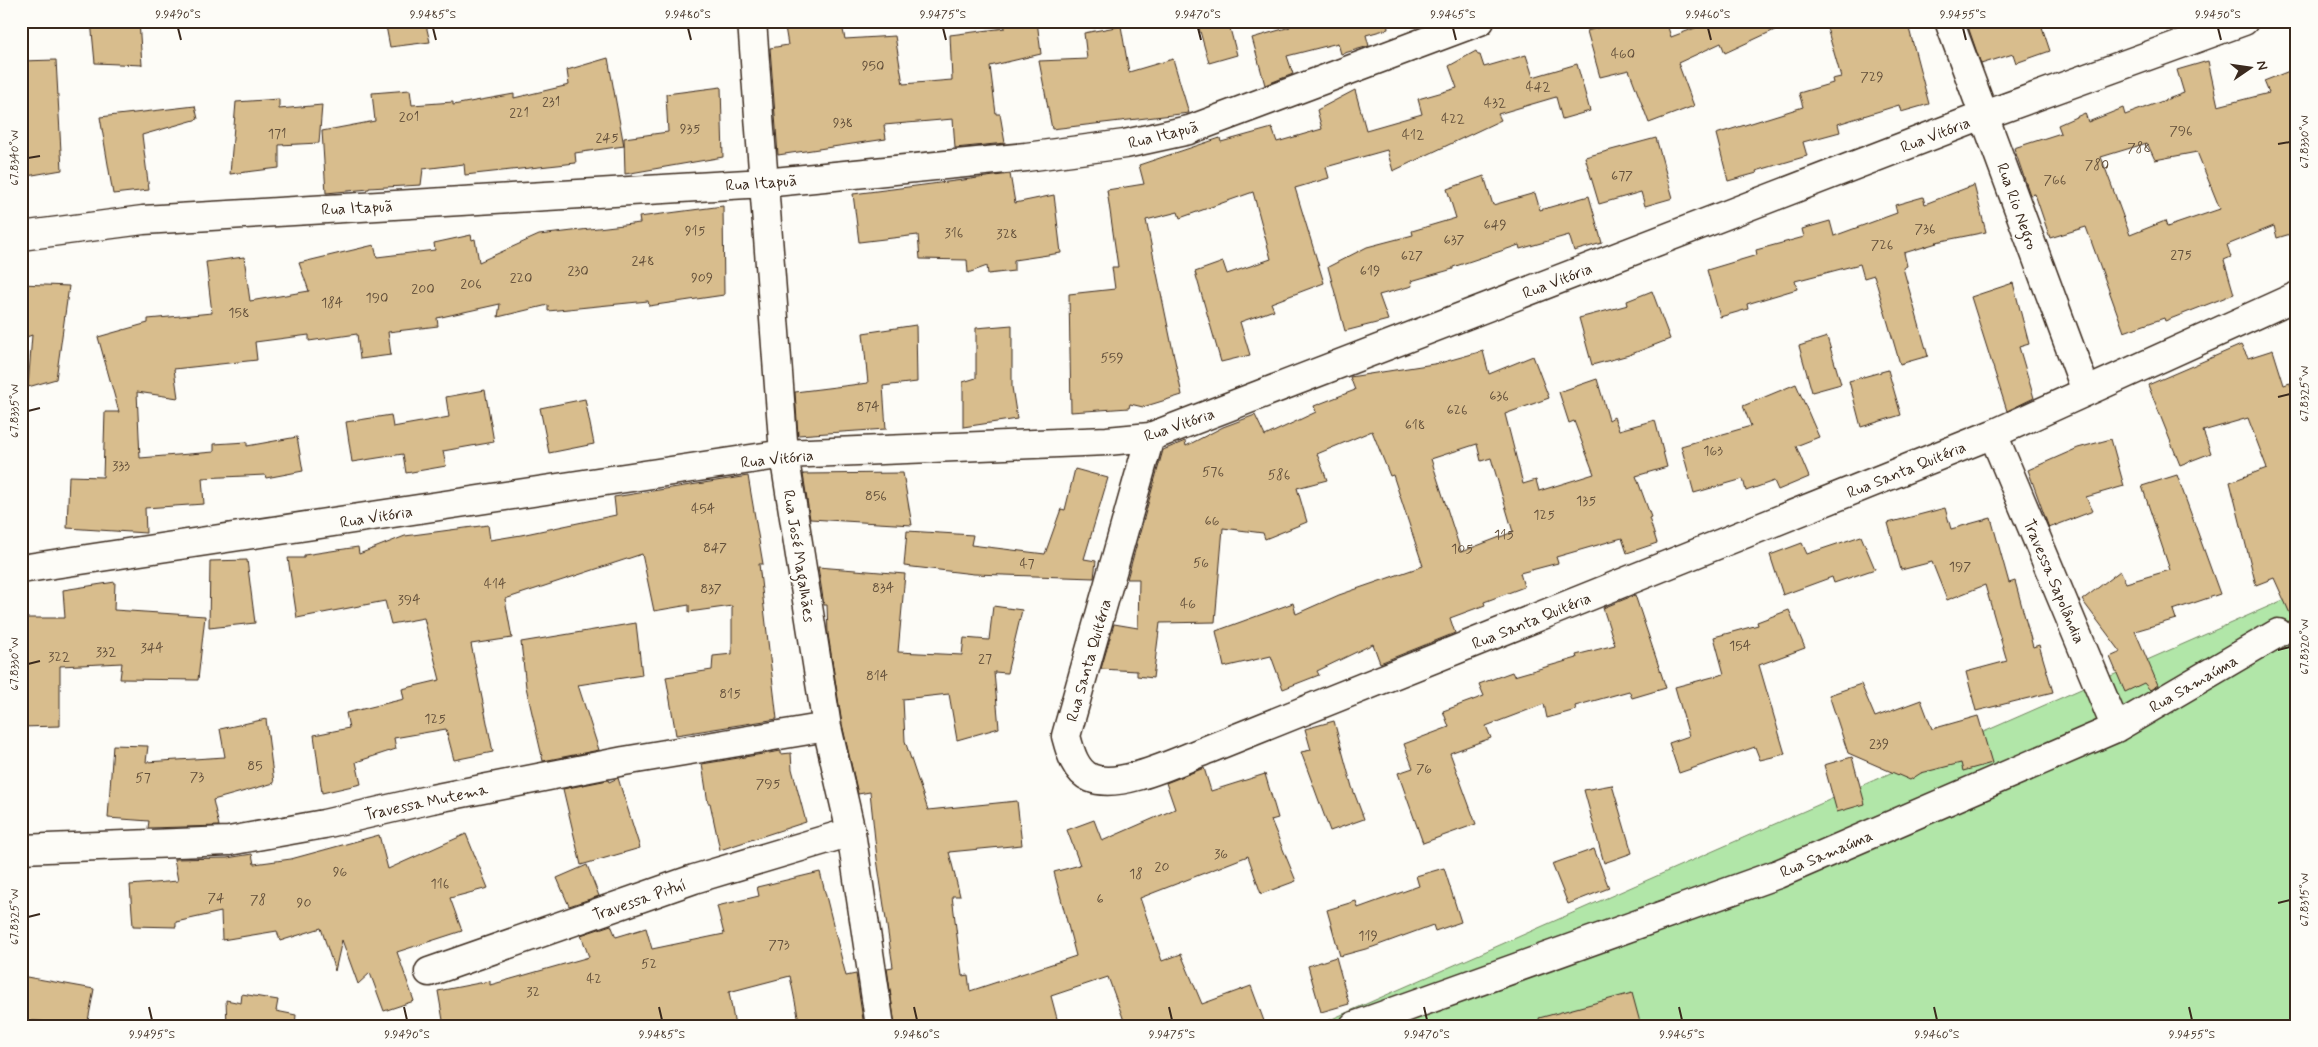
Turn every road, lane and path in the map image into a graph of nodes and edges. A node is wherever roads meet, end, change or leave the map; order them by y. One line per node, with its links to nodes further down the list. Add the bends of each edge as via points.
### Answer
1 (752, 21): 6 (street, Rua José Magalhães)
2 (1480, 21): 6 (street, Rua Itapuã, via 1189,130 1125,144 1026,157)
3 (1949, 21): 5 (street, Rua Rio Negro)
4 (2244, 21): 5 (street, Rua Vitória)
5 (1984, 115): 9 (street, Rua Rio Negro); 11 (street, Rua Vitória)
6 (764, 183): 7 (street, Rua Itapuã, via 143,220); 12 (street, Rua José Magalhães)
7 (21, 236)
8 (2297, 296): 9 (street, Rua Santa Quitéria)
9 (2086, 391): 10 (street, Rua Santa Quitéria)
10 (1993, 434): 11 (street, Rua Santa Quitéria, via 1209,749 1135,776 1104,781 1090,778 1079,769 1066,736); 16 (street, Travessa Sapolândia)
11 (1150, 437): 12 (street, Rua Vitória)
12 (784, 454): 13 (street, Rua Vitória); 15 (street, Rua José Magalhães)
13 (21, 569)
14 (2278, 633): 16 (street, Rua Samaúma)
15 (827, 727): 17 (street, Rua José Magalhães); 18 (street, Travessa Mutema, via 605,765 229,841)
16 (2116, 728): 21 (street, Rua Samaúma, via 1778,874)
17 (851, 832): 19 (street, Travessa Pituí, via 694,879); 20 (street, Rua José Magalhães)
18 (21, 849)
19 (428, 972)
20 (880, 1026)
21 (1354, 1026)

